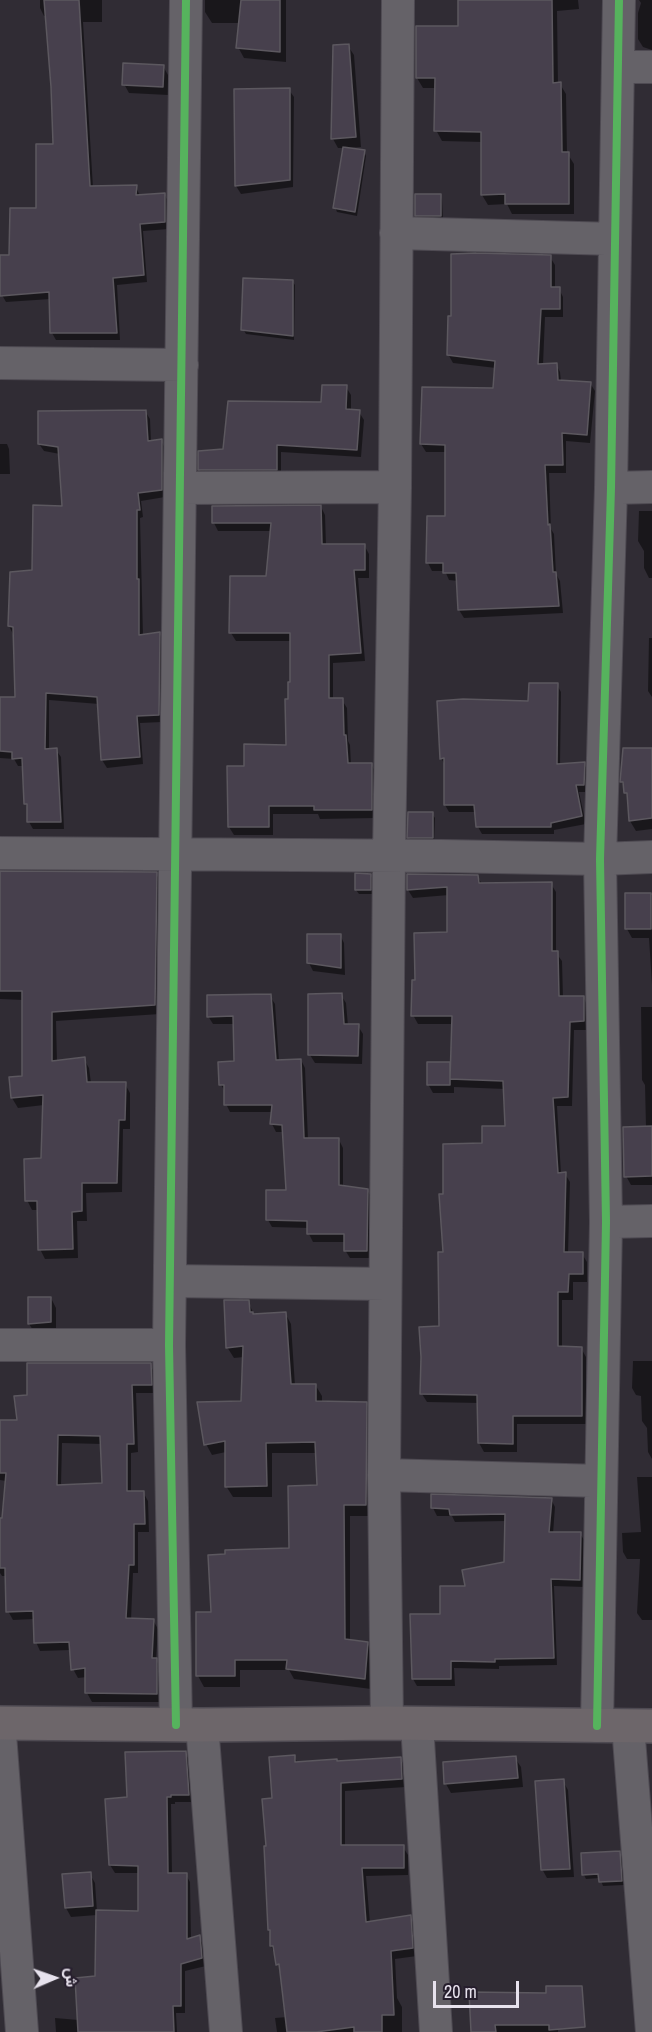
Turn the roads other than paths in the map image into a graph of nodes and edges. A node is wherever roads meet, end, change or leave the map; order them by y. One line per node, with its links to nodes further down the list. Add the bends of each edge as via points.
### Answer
1 (186, 0): 9 (street)
2 (398, 0): 6 (street)
3 (619, 0): 4 (street)
4 (618, 67): 5 (street); 7 (street)
5 (652, 68)
6 (396, 233): 7 (street); 10 (street)
7 (615, 239): 13 (street)
8 (0, 363): 9 (street)
9 (182, 365): 12 (street)
10 (395, 487): 12 (street); 16 (street)
11 (652, 487): 13 (street)
12 (180, 488): 15 (street)
13 (611, 488): 18 (street)
14 (0, 854): 15 (street)
15 (176, 855): 16 (street); 21 (street)
16 (389, 856): 18 (street); 22 (street)
17 (652, 857): 18 (street)
18 (600, 859): 20 (street)
19 (652, 1221): 20 (street)
20 (606, 1222): 26 (street)
21 (170, 1281): 22 (street); 24 (street)
22 (386, 1284): 25 (street)
23 (0, 1345): 24 (street)
24 (169, 1345): 29 (street)
25 (384, 1474): 26 (street); 28 (street)
26 (601, 1481): 30 (street)
27 (0, 1723): 29 (street)
28 (402, 1724): 29 (street); 30 (street); 34 (street)
29 (189, 1725): 33 (street)
30 (626, 1726): 35 (street)
31 (0, 1734): 32 (street)
32 (22, 2032)
33 (226, 2032)
34 (436, 2032)
35 (652, 2032)

